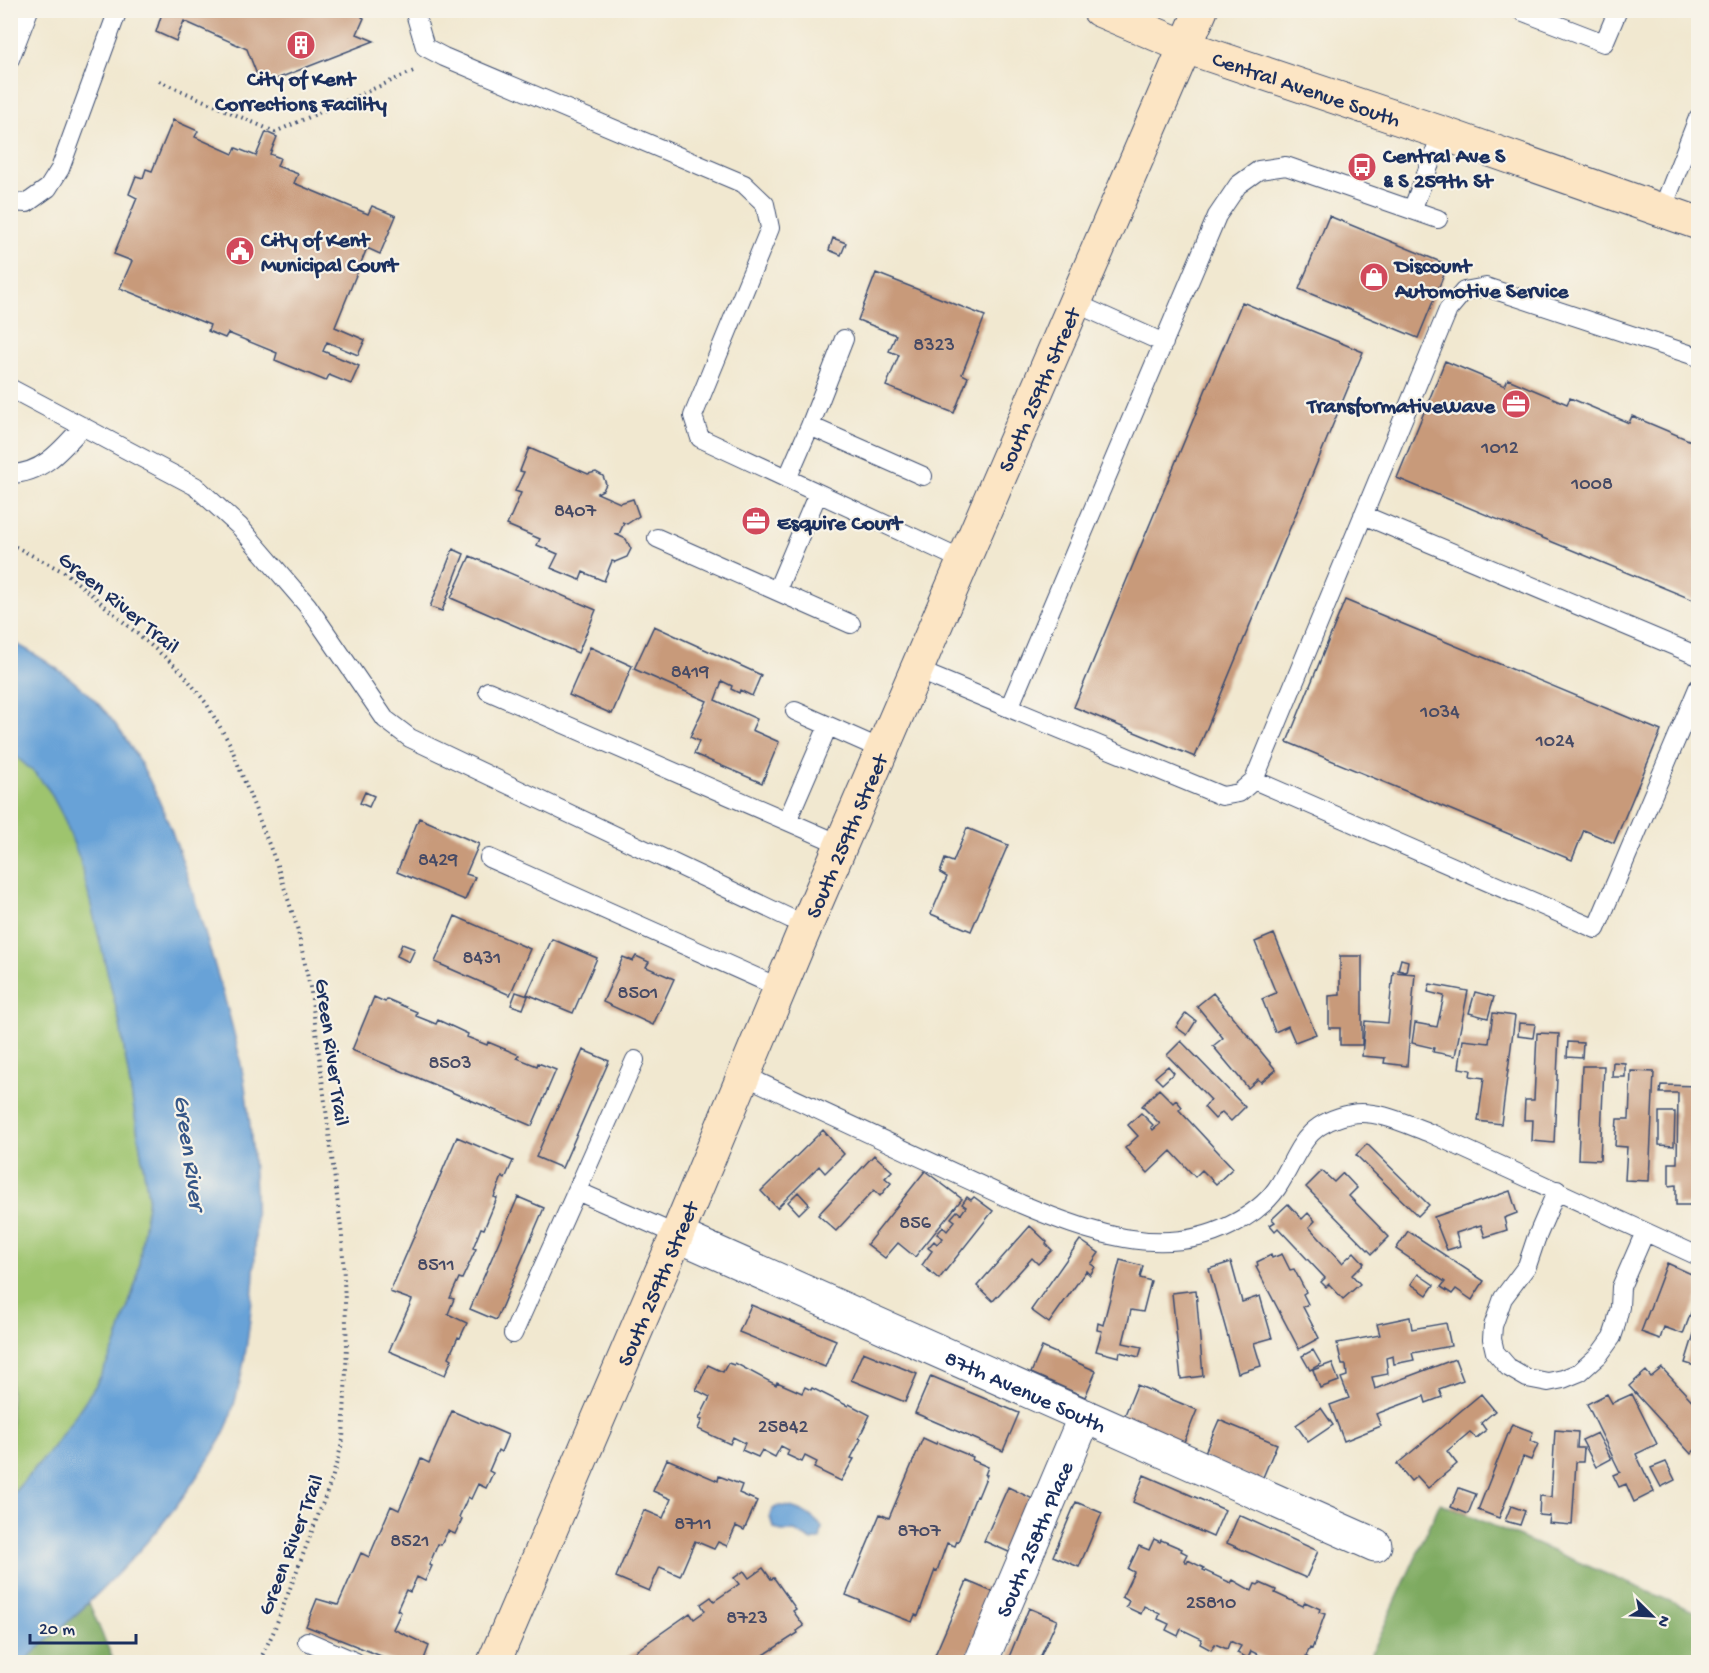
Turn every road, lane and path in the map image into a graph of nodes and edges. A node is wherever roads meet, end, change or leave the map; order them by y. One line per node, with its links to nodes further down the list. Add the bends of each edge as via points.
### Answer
1 (30, 10): 10 (lane)
2 (118, 10): 14 (lane, via 60,169 48,188 27,203)
3 (414, 10): 9 (lane, via 425,47)
4 (1099, 10): 8 (street, Central Avenue South)
5 (1201, 10): 8 (street, South 259th Street)
6 (1618, 10): 7 (lane, via 1604,43)
7 (1521, 11)
8 (1186, 47): 13 (street, Central Avenue South); 19 (street, South 259th Street)
9 (444, 57): 11 (path, via 275,132); 28 (lane, via 744,184 765,204 770,228 693,416 700,438)
10 (10, 59)
11 (159, 81)
12 (1698, 118): 16 (lane)
13 (1442, 133): 15 (lane); 16 (street, Central Avenue South)
14 (10, 202)
15 (1412, 210): 17 (lane); 21 (lane, via 1286,166 1258,170 1238,185 1217,216)
16 (1662, 210): 18 (street, Central Avenue South)
17 (1438, 219)
18 (1698, 223)
19 (1075, 303): 21 (lane); 33 (street, South 259th Street)
20 (844, 339): 25 (lane)
21 (1164, 343): 40 (lane)
22 (1698, 357): 30 (lane, via 1486,288 1464,291 1449,310)
23 (10, 388): 24 (lane)
24 (83, 426): 26 (lane, via 42,466); 48 (lane, via 195,486 240,527 307,605 385,719 410,738)
25 (810, 426): 27 (lane); 28 (lane)
26 (10, 474)
27 (923, 476)
28 (787, 479): 29 (lane)
29 (818, 494): 33 (lane); 34 (lane)
30 (1363, 515): 36 (lane); 44 (lane)
31 (657, 538): 34 (lane)
32 (10, 544): 61 (path, Green River Trail, via 66,573 181,671 206,703 230,744 297,927 311,992 342,1236 347,1346 343,1440 332,1479)
33 (964, 561): 37 (street, South 259th Street)
34 (777, 590): 35 (lane)
35 (851, 624)
36 (1698, 656)
37 (917, 670): 40 (lane); 43 (street, South 259th Street)
38 (1698, 688): 44 (lane, via 1596,929)
39 (488, 691): 45 (lane)
40 (1009, 708): 44 (lane, via 1222,796 1239,793)
41 (795, 711): 42 (lane)
42 (828, 726): 43 (lane); 45 (lane)
43 (883, 750): 46 (street, South 259th Street)
44 (1254, 780)
45 (787, 821): 46 (lane)
46 (842, 845): 48 (street, South 259th Street)
47 (489, 858): 49 (lane)
48 (806, 926): 49 (street, South 259th Street)
49 (780, 988): 51 (street, South 259th Street)
50 (635, 1060): 53 (lane)
51 (743, 1075): 52 (lane, via 1021,1204 1120,1238 1181,1241 1234,1224 1270,1196 1312,1132 1352,1114 1389,1119 1430,1133); 55 (street, South 259th Street)
52 (1557, 1190): 54 (lane); 54 (lane, via 1527,1266 1503,1298 1493,1326 1495,1352 1508,1367 1527,1378 1548,1382 1563,1379 1580,1372 1599,1355 1612,1337 1619,1317 1621,1287)
53 (577, 1191): 55 (lane); 57 (lane)
54 (1645, 1232): 56 (lane)
55 (677, 1235): 58 (street, 87th Avenue South); 63 (street, South 259th Street)
56 (1698, 1256)
57 (513, 1334)
58 (1085, 1416): 59 (street, 87th Avenue South); 64 (street, South 258th Place)
59 (1375, 1545)
60 (307, 1641): 62 (lane)
61 (259, 1662)
62 (356, 1662)
63 (494, 1662)
64 (981, 1662)

